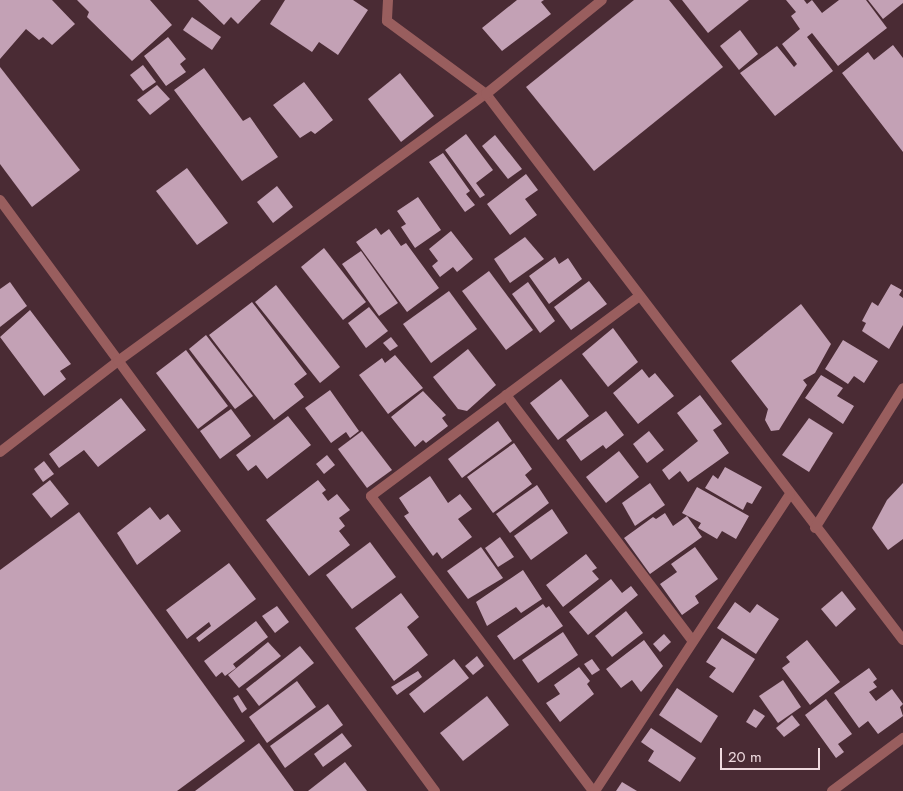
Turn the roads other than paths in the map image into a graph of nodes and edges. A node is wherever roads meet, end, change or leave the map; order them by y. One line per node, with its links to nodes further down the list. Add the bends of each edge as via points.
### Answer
1 (388, 0): 3 (street, via 387,21)
2 (602, 0): 3 (street)
3 (486, 94): 5 (street); 6 (street)
4 (0, 200): 6 (street)
5 (640, 296): 8 (street); 10 (street)
6 (118, 361): 9 (street); 15 (street)
7 (903, 388): 11 (street)
8 (506, 395): 13 (street); 16 (street, via 371,496)
9 (0, 452)
10 (790, 494): 11 (street); 13 (street)
11 (815, 528): 12 (street)
12 (903, 640)
13 (693, 641): 16 (street)
14 (903, 738): 17 (street)
15 (436, 791)
16 (594, 791)
17 (832, 791)

